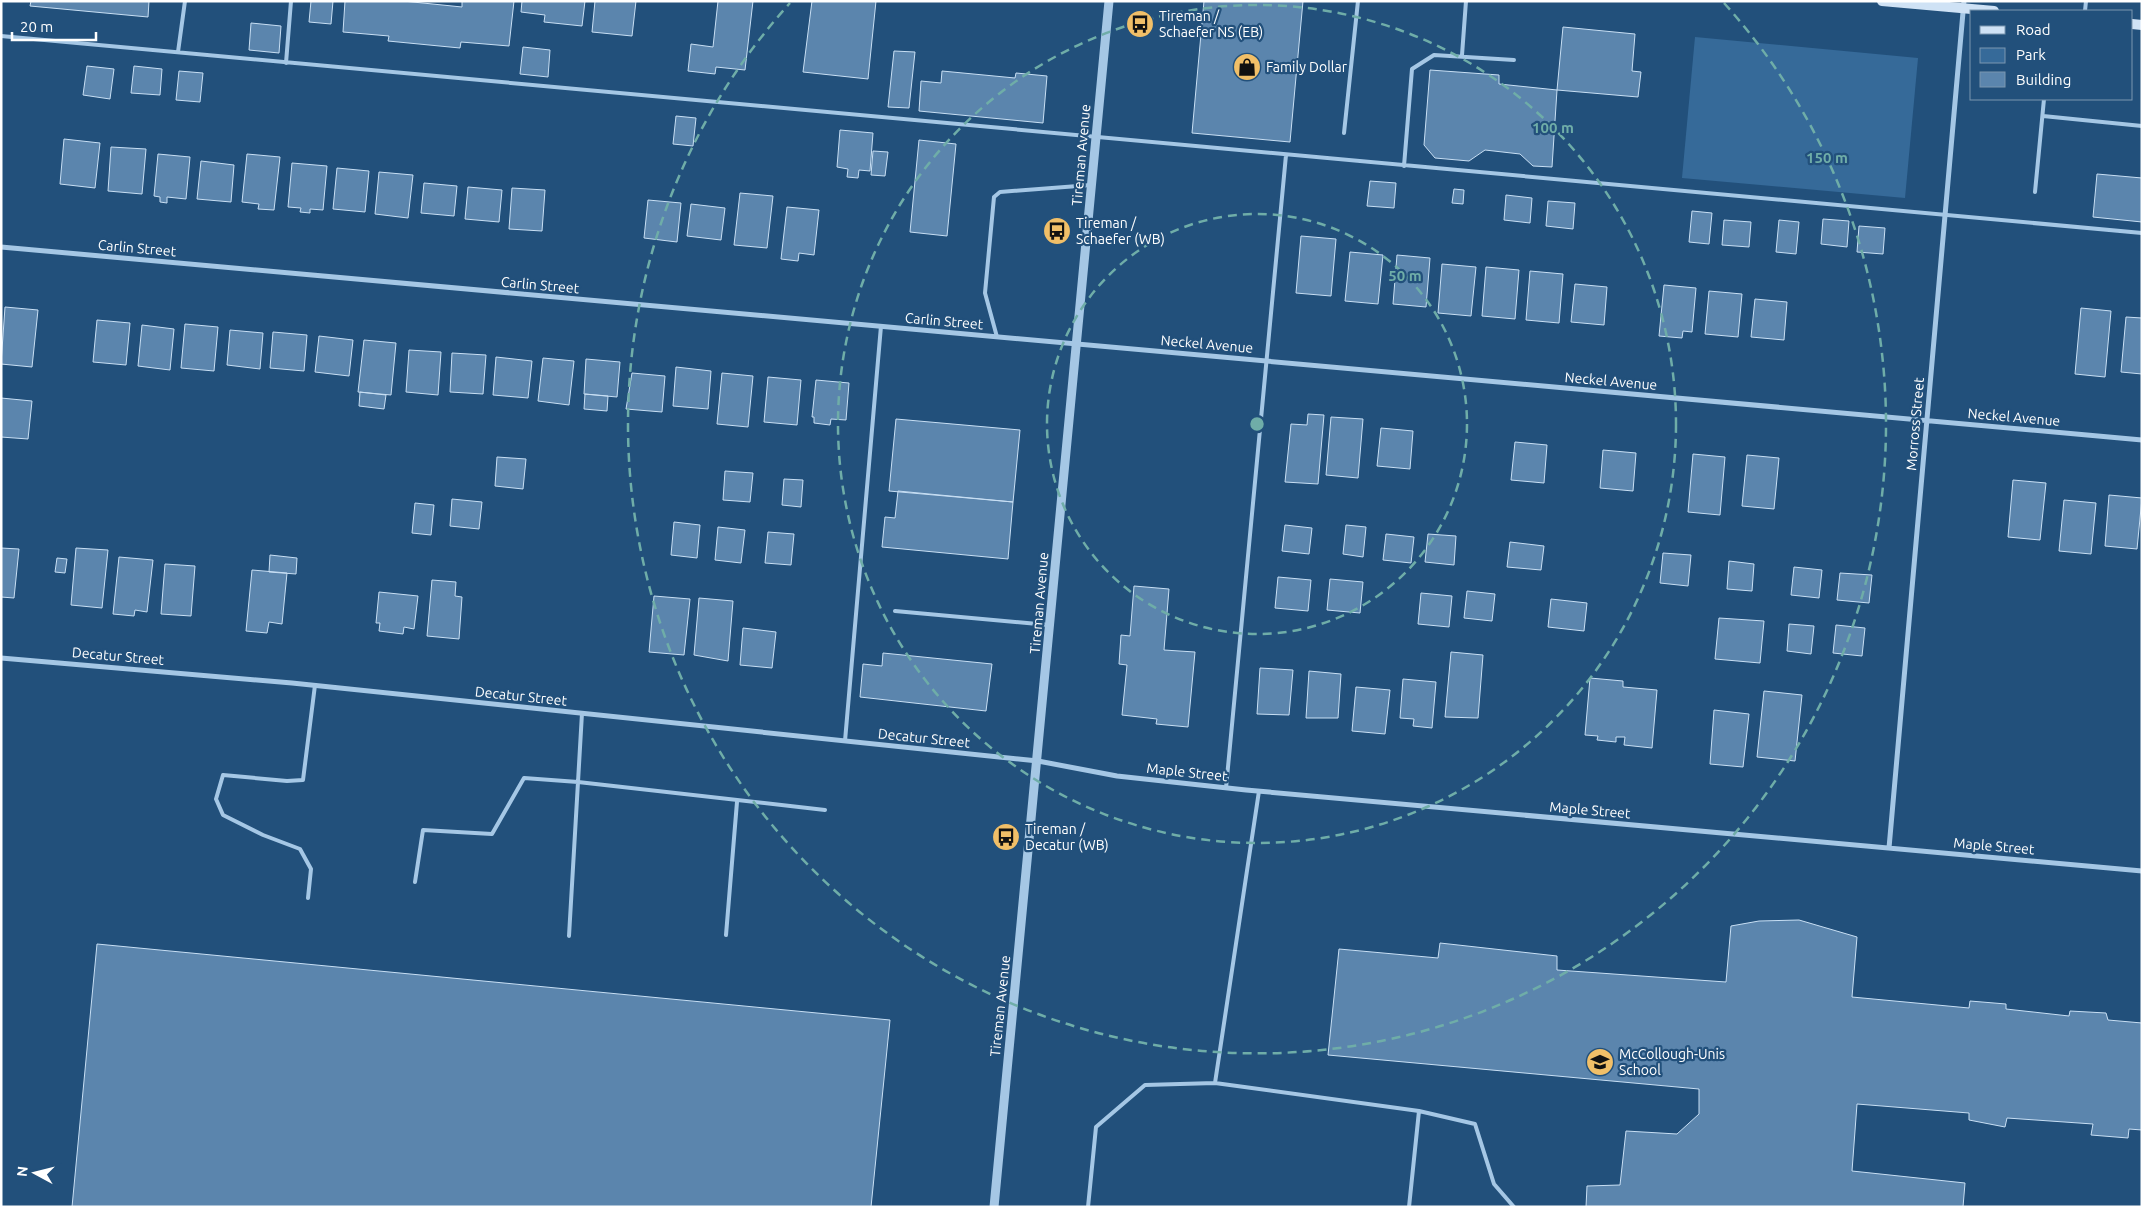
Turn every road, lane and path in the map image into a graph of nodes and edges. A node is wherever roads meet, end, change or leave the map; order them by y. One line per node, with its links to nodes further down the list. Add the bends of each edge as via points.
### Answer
1 (185, 1): 10 (lane)
2 (291, 1): 13 (lane)
3 (1109, 1): 18 (street, Tireman Avenue)
4 (1358, 1): 17 (lane)
5 (1466, 1): 11 (lane)
6 (1882, 1): 7 (main road)
7 (1963, 5): 8 (main road); 23 (street, Morross Street)
8 (1989, 10)
9 (1, 36): 10 (lane)
10 (178, 52): 13 (lane)
11 (1462, 55): 12 (lane); 20 (lane, via 1434,54 1412,68)
12 (1514, 60)
13 (286, 62): 18 (lane)
14 (2044, 100): 15 (lane)
15 (2043, 116): 16 (lane); 22 (lane)
16 (2142, 126)
17 (1344, 132)
18 (1096, 138): 19 (lane); 21 (street, Tireman Avenue)
19 (1286, 155): 20 (lane); 29 (lane)
20 (1404, 166): 23 (lane)
21 (1092, 185): 27 (lane, via 1000,192 994,197 985,292); 28 (street, Tireman Avenue)
22 (2035, 192)
23 (1945, 215): 24 (lane); 30 (street, Morross Street)
24 (2142, 233)
25 (1, 248): 26 (street, Carlin Street)
26 (881, 326): 27 (street, Carlin Street); 37 (lane)
27 (997, 337): 28 (street, Carlin Street)
28 (1077, 344): 29 (street, Neckel Avenue); 33 (street, Tireman Avenue)
29 (1265, 361): 30 (street, Neckel Avenue); 40 (lane)
30 (1926, 420): 31 (street, Neckel Avenue); 44 (street, Morross Street)
31 (2142, 440)
32 (895, 611): 33 (lane)
33 (1051, 625): 38 (street, Tireman Avenue)
34 (1, 658): 35 (street, Decatur Street)
35 (315, 686): 36 (street, Decatur Street); 47 (lane, via 303,780 223,775 216,799 223,815 263,836 300,849 311,869)
36 (582, 714): 37 (street, Decatur Street); 39 (lane)
37 (845, 741): 38 (street, Decatur Street)
38 (1038, 761): 40 (street, Maple Street, via 1117,776); 52 (street, Tireman Avenue)
39 (578, 782): 42 (lane); 46 (lane, via 524,778 492,834 423,830); 49 (lane)
40 (1226, 788): 41 (street, Maple Street)
41 (1260, 791): 44 (street, Maple Street); 50 (lane)
42 (737, 802): 43 (lane); 48 (lane)
43 (825, 810)
44 (1889, 848): 45 (street, Maple Street)
45 (2142, 870)
46 (415, 882)
47 (308, 898)
48 (726, 935)
49 (569, 936)
50 (1215, 1083): 51 (lane); 53 (lane, via 1145,1086 1096,1127)
51 (1419, 1111): 54 (lane); 55 (lane, via 1475,1124 1494,1184)
52 (994, 1207)
53 (1088, 1207)
54 (1409, 1207)
55 (1514, 1207)

